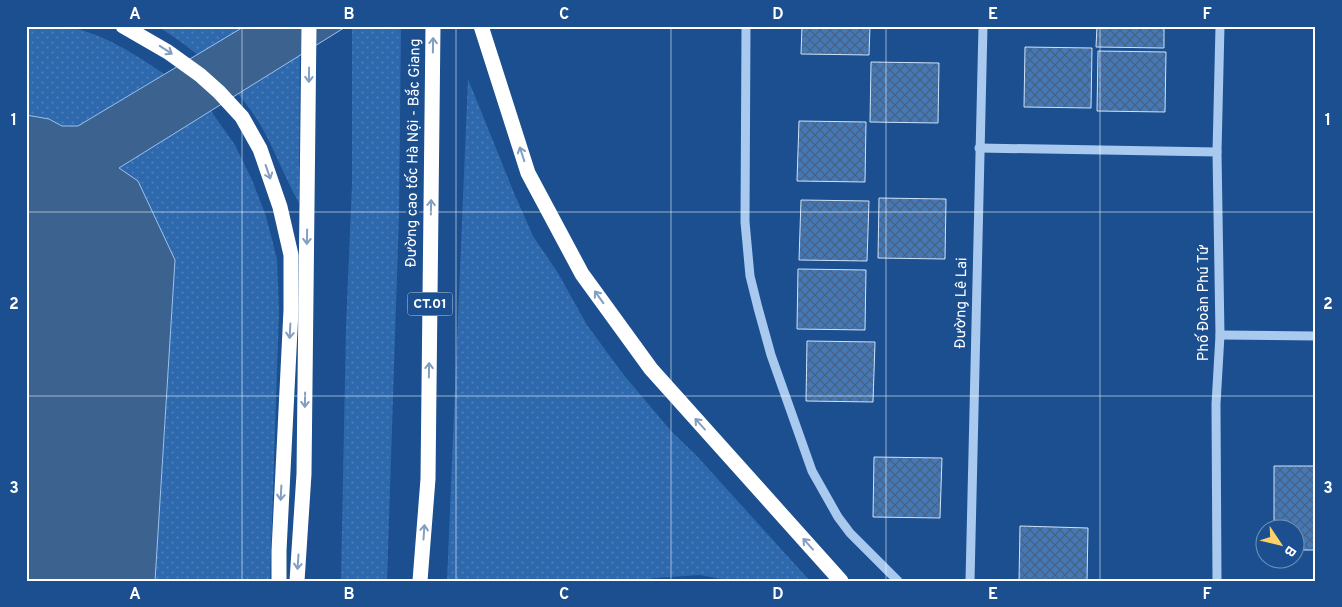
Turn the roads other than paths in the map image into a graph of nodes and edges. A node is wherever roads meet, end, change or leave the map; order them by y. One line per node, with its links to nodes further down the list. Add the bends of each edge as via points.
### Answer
1 (123, 26): 12 (highway, one-way to 12, via 200,75 242,117 260,149 286,228 291,255 290,310)
2 (310, 26): 13 (highway, one-way to 13, via 304,464)
3 (433, 26): 14 (highway, Đường cao tốc Hà Nội - Bắc Giang / CT.01, one-way to 3, via 428,479)
4 (481, 26): 15 (highway, one-way to 4, via 651,369 582,274 528,174)
5 (746, 26): 16 (street, via 747,255 769,346 812,471 844,525)
6 (983, 26): 8 (street, Đường Lê Lai)
7 (1220, 26): 9 (street, Phố Đoàn Phú Tứ)
8 (979, 148): 9 (street); 17 (street, Đường Lê Lai)
9 (1217, 152): 10 (street, Phố Đoàn Phú Tứ)
10 (1220, 335): 11 (street); 18 (street, Phố Đoàn Phú Tứ, via 1216,404)
11 (1316, 336)
12 (279, 581)
13 (297, 581)
14 (420, 581)
15 (841, 581)
16 (898, 581)
17 (970, 581)
18 (1217, 581)

